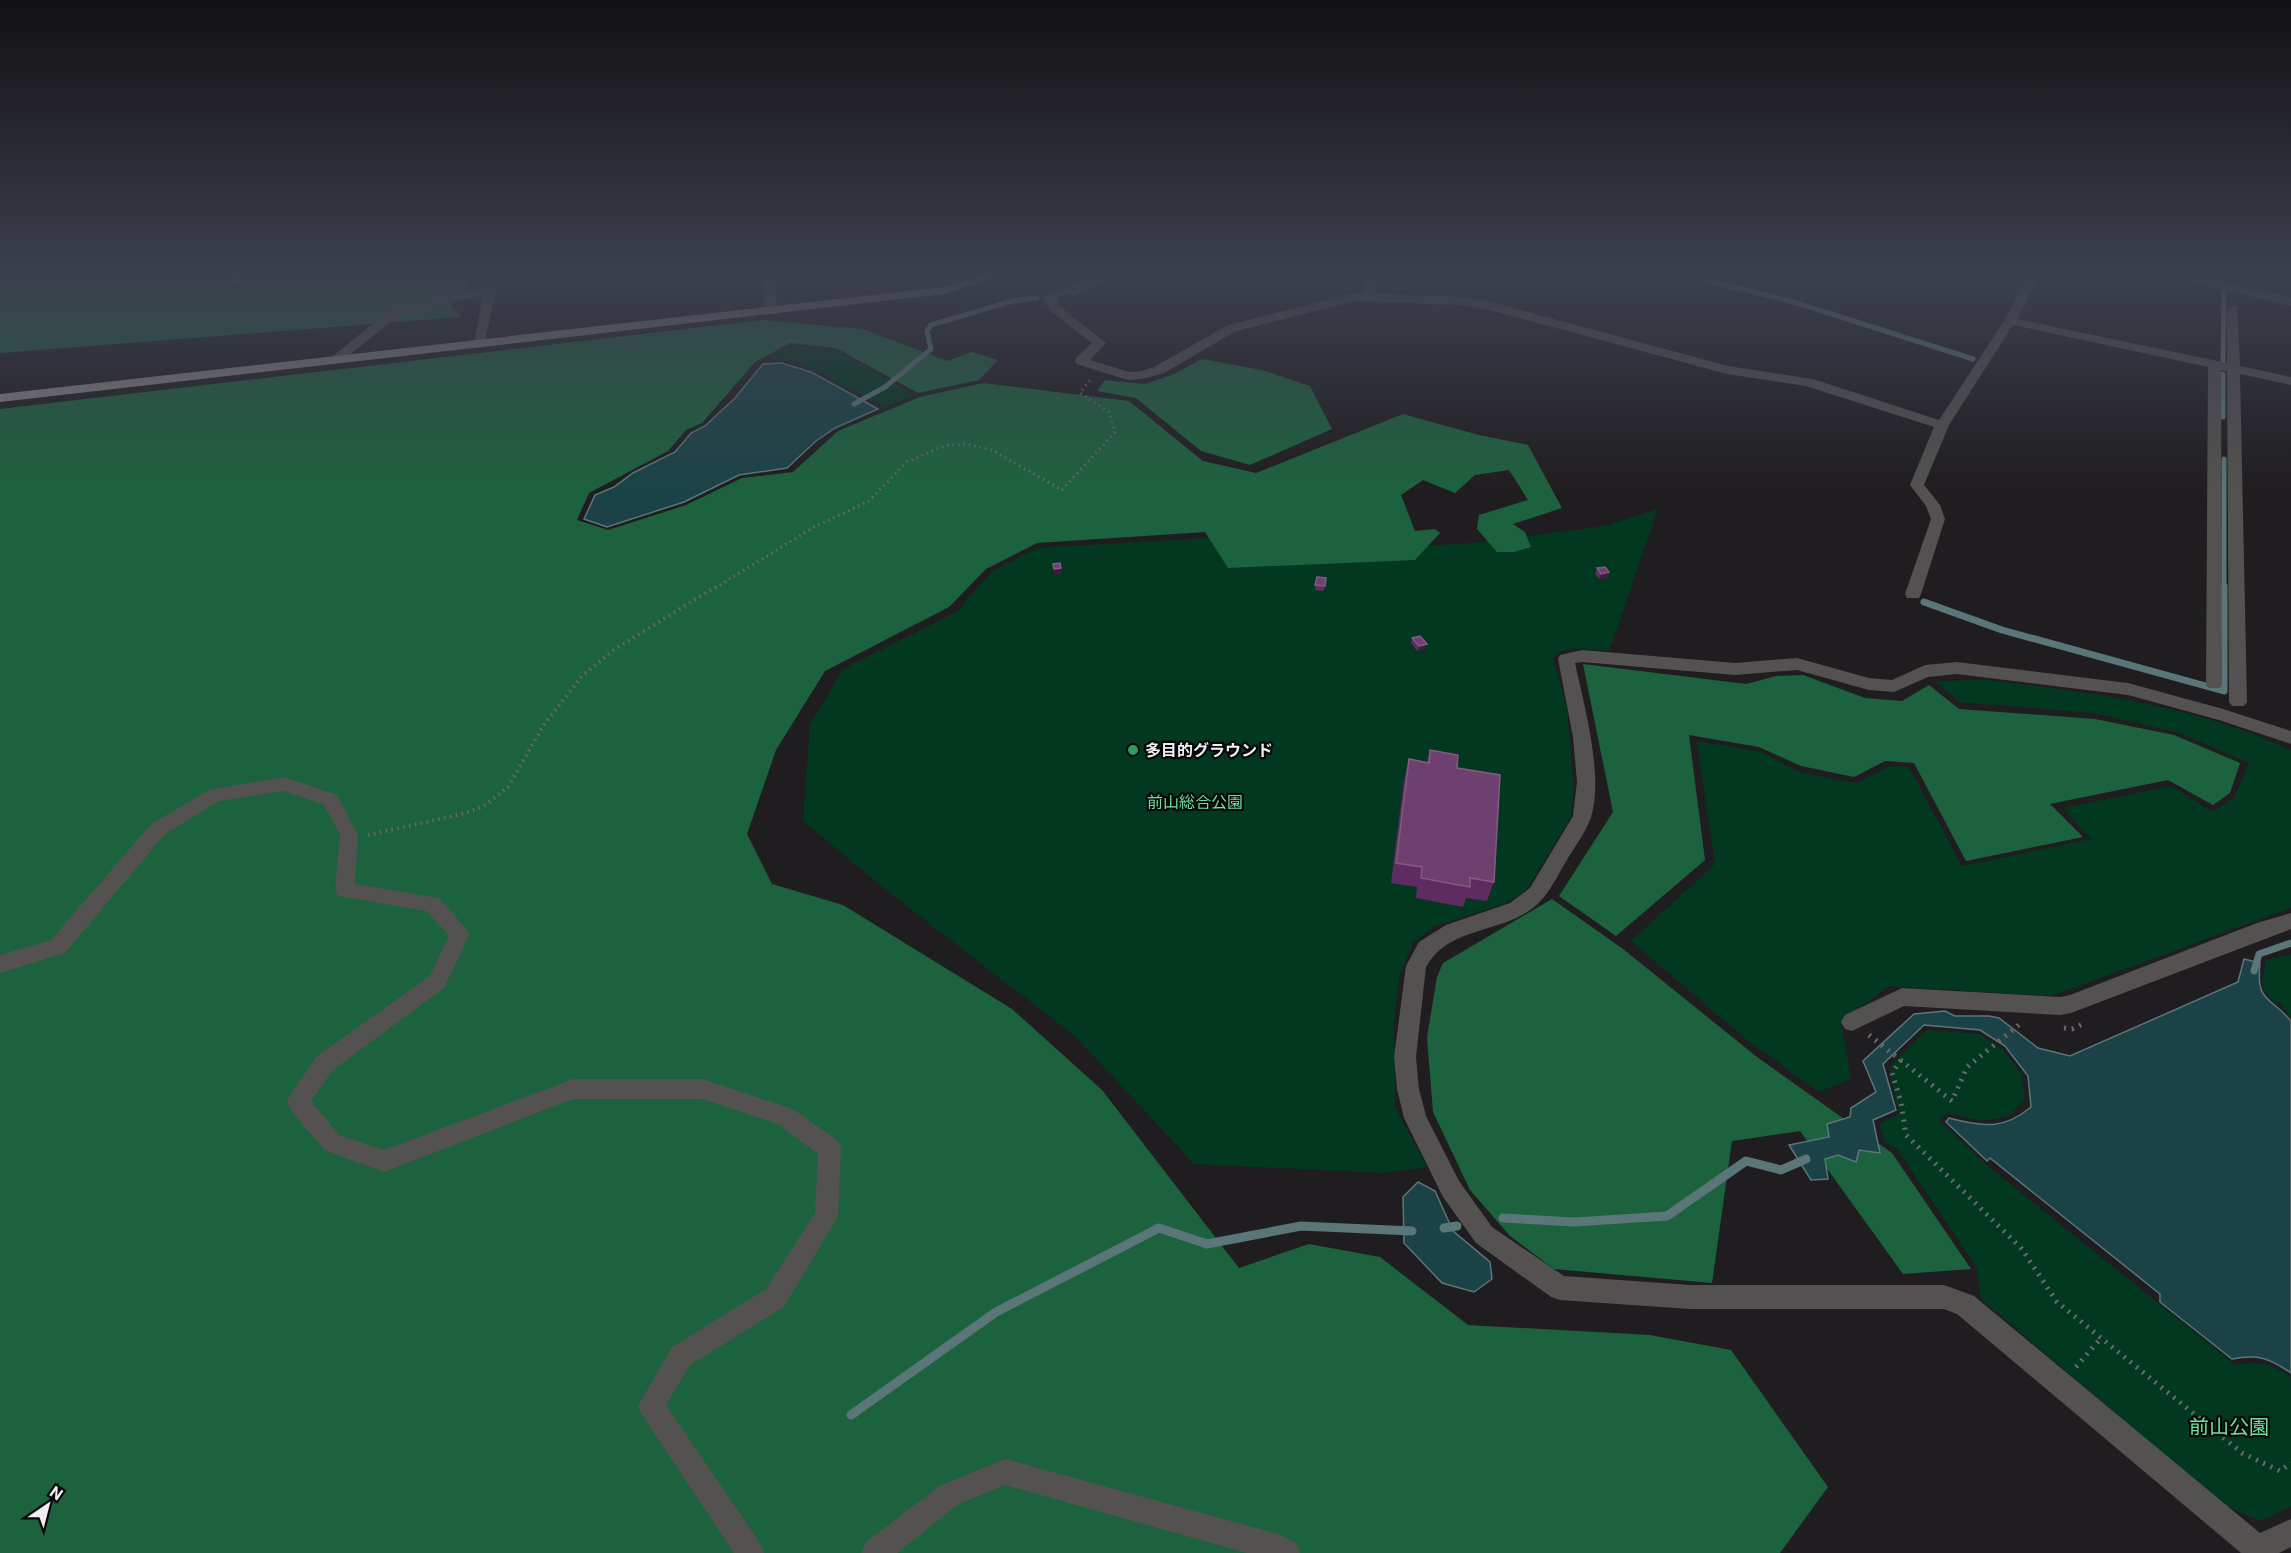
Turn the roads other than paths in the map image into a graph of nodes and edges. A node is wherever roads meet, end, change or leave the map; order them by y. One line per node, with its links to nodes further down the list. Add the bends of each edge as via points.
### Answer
1 (353, 345): 9 (street)
2 (467, 345): 9 (main road)
3 (1097, 345): 4 (street, via 1081,361 1128,376 1159,370)
4 (1202, 345)
5 (1636, 345): 14 (street, via 1727,370 1808,382)
6 (1994, 345): 14 (street)
7 (2124, 345): 10 (street)
8 (2232, 345): 11 (street)
9 (334, 360): 13 (main road)
10 (2215, 365): 11 (street); 15 (street)
11 (2232, 368): 12 (street); 16 (street)
12 (2291, 381)
13 (0, 398)
14 (1942, 425): 17 (street, via 1917,484 1938,519)
15 (2215, 433): 16 (street); 18 (street)
16 (2234, 438): 19 (street)
17 (1913, 594)
18 (2214, 684)
19 (2238, 702)
20 (2291, 738): 24 (street, via 2223,714 2128,689 1958,668 1925,671 1894,686 1869,684 1797,664 1735,669 1582,656 1566,659 1583,748 1586,782 1582,817 1537,894 1517,909 1454,931 1426,948 1416,966 1405,1057 1415,1118 1451,1189 1484,1235 1560,1288 1690,1297 1944,1297 1965,1305 2257,1549)
21 (2291, 921): 23 (street, via 2071,1004 1902,997)
22 (0, 964): 25 (street, via 58,947 158,830 214,795 284,784 332,800 349,835 345,890 432,904 460,933 437,982 326,1063 298,1102 333,1143 384,1161 573,1089 702,1089 785,1116 830,1149 826,1216 775,1298 681,1356 651,1406)
23 (1852, 1022)
24 (2291, 1533)
25 (750, 1553)
26 (875, 1553): 27 (street, via 948,1495 1005,1472)
27 (1286, 1553)

